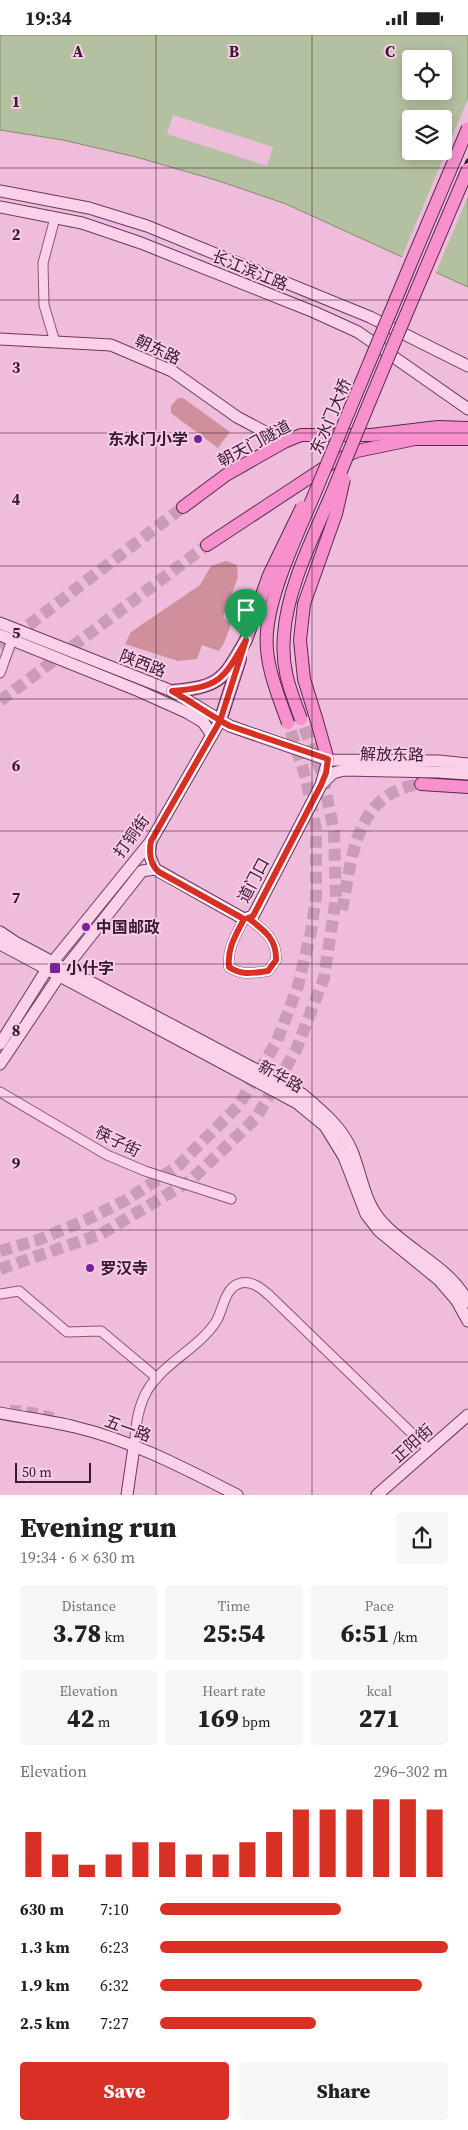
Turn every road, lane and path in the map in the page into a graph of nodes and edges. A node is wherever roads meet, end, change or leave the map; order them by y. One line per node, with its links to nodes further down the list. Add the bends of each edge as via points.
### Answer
1 (468, 127): 11 (main road, 东水门大桥, bridge)
2 (468, 169): 12 (main road, 东水门大桥, bridge)
3 (0, 191): 8 (main road, 长江滨江路, via 89,208 147,227 370,317)
4 (0, 207): 5 (main road, 长江滨江路)
5 (54, 218): 7 (street, via 43,263 44,305); 9 (main road, 长江滨江路, via 82,223 141,243 358,332)
6 (0, 339): 7 (main road, 朝东路)
7 (55, 342): 15 (main road, 朝东路, via 111,345 172,371 237,417)
8 (468, 365)
9 (468, 409)
10 (468, 428): 14 (main road, 朝天门隧道, via 438,427)
11 (340, 433): 22 (main road, bridge, via 269,575); 26 (main road, 东水门大桥, bridge, via 283,572 267,633 274,685)
12 (354, 438): 24 (main road, 东水门大桥, bridge, via 287,611 283,665); 28 (main road, bridge, via 336,514 304,604 300,640 304,679)
13 (468, 439): 14 (main road, 朝天门隧道)
14 (372, 441): 15 (main road, 朝天门隧道, via 319,434 301,435); 17 (main road, 朝天门隧道, via 333,462)
15 (284, 442): 16 (main road, 朝天门隧道, via 226,475)
16 (183, 507)
17 (207, 545)
18 (0, 623): 23 (main road, 陕西路)
19 (0, 635): 20 (main road, 陕西路)
20 (12, 640): 21 (street); 27 (main road, 陕西路, via 186,713 202,722)
21 (0, 673)
22 (230, 675): 23 (main road, via 198,689); 25 (main road)
23 (172, 691): 25 (main road, 陕西路)
24 (301, 719)
25 (220, 721): 27 (main road, 打铜街); 28 (main road, 陕西路)
26 (288, 723)
27 (212, 735): 34 (main road, 打铜街)
28 (328, 759): 29 (main road, 解放东路); 32 (main road, 道门口)
29 (468, 764)
30 (468, 774): 32 (main road, 解放东路, via 344,770 333,773)
31 (421, 784): 33 (main road)
32 (321, 785): 36 (main road, 道门口, via 253,916)
33 (468, 787)
34 (151, 841): 35 (main road, via 149,854); 39 (main road, 打铜街)
35 (155, 869): 36 (main road, 道门口); 40 (main road, 打铜街, via 142,871)
36 (246, 918): 36 (street, via 267,932 274,943 276,960 268,971 248,974 229,967 230,947)
37 (0, 932): 39 (main road, 新华路)
38 (0, 944): 39 (main road, 新华路)
39 (50, 965): 40 (main road, 新华路); 41 (main road, 打铜街)
40 (62, 971): 42 (main road, 打铜街); 46 (main road, 新华路, via 302,1094 332,1120 352,1150 365,1194 384,1225 446,1274); 47 (main road, 新华路, via 297,1103 325,1126 344,1157 366,1214 379,1231 439,1280 457,1301)
41 (0, 1044)
42 (0, 1064)
43 (0, 1092): 44 (street, 筷子街, via 107,1155)
44 (231, 1199)
45 (0, 1293): 48 (street, via 19,1291 67,1332 101,1331)
46 (468, 1302)
47 (468, 1321)
48 (157, 1378): 51 (street, via 138,1412); 52 (street, via 217,1320 231,1290 238,1284 249,1283 269,1295)
49 (0, 1413): 51 (main road, 五一路, via 76,1427)
50 (468, 1415): 52 (main road, 正阳街)
51 (134, 1447): 53 (main road); 54 (main road, 五一路)
52 (428, 1449): 55 (main road, 正阳街)
53 (127, 1495)
54 (237, 1495)
55 (377, 1495)

